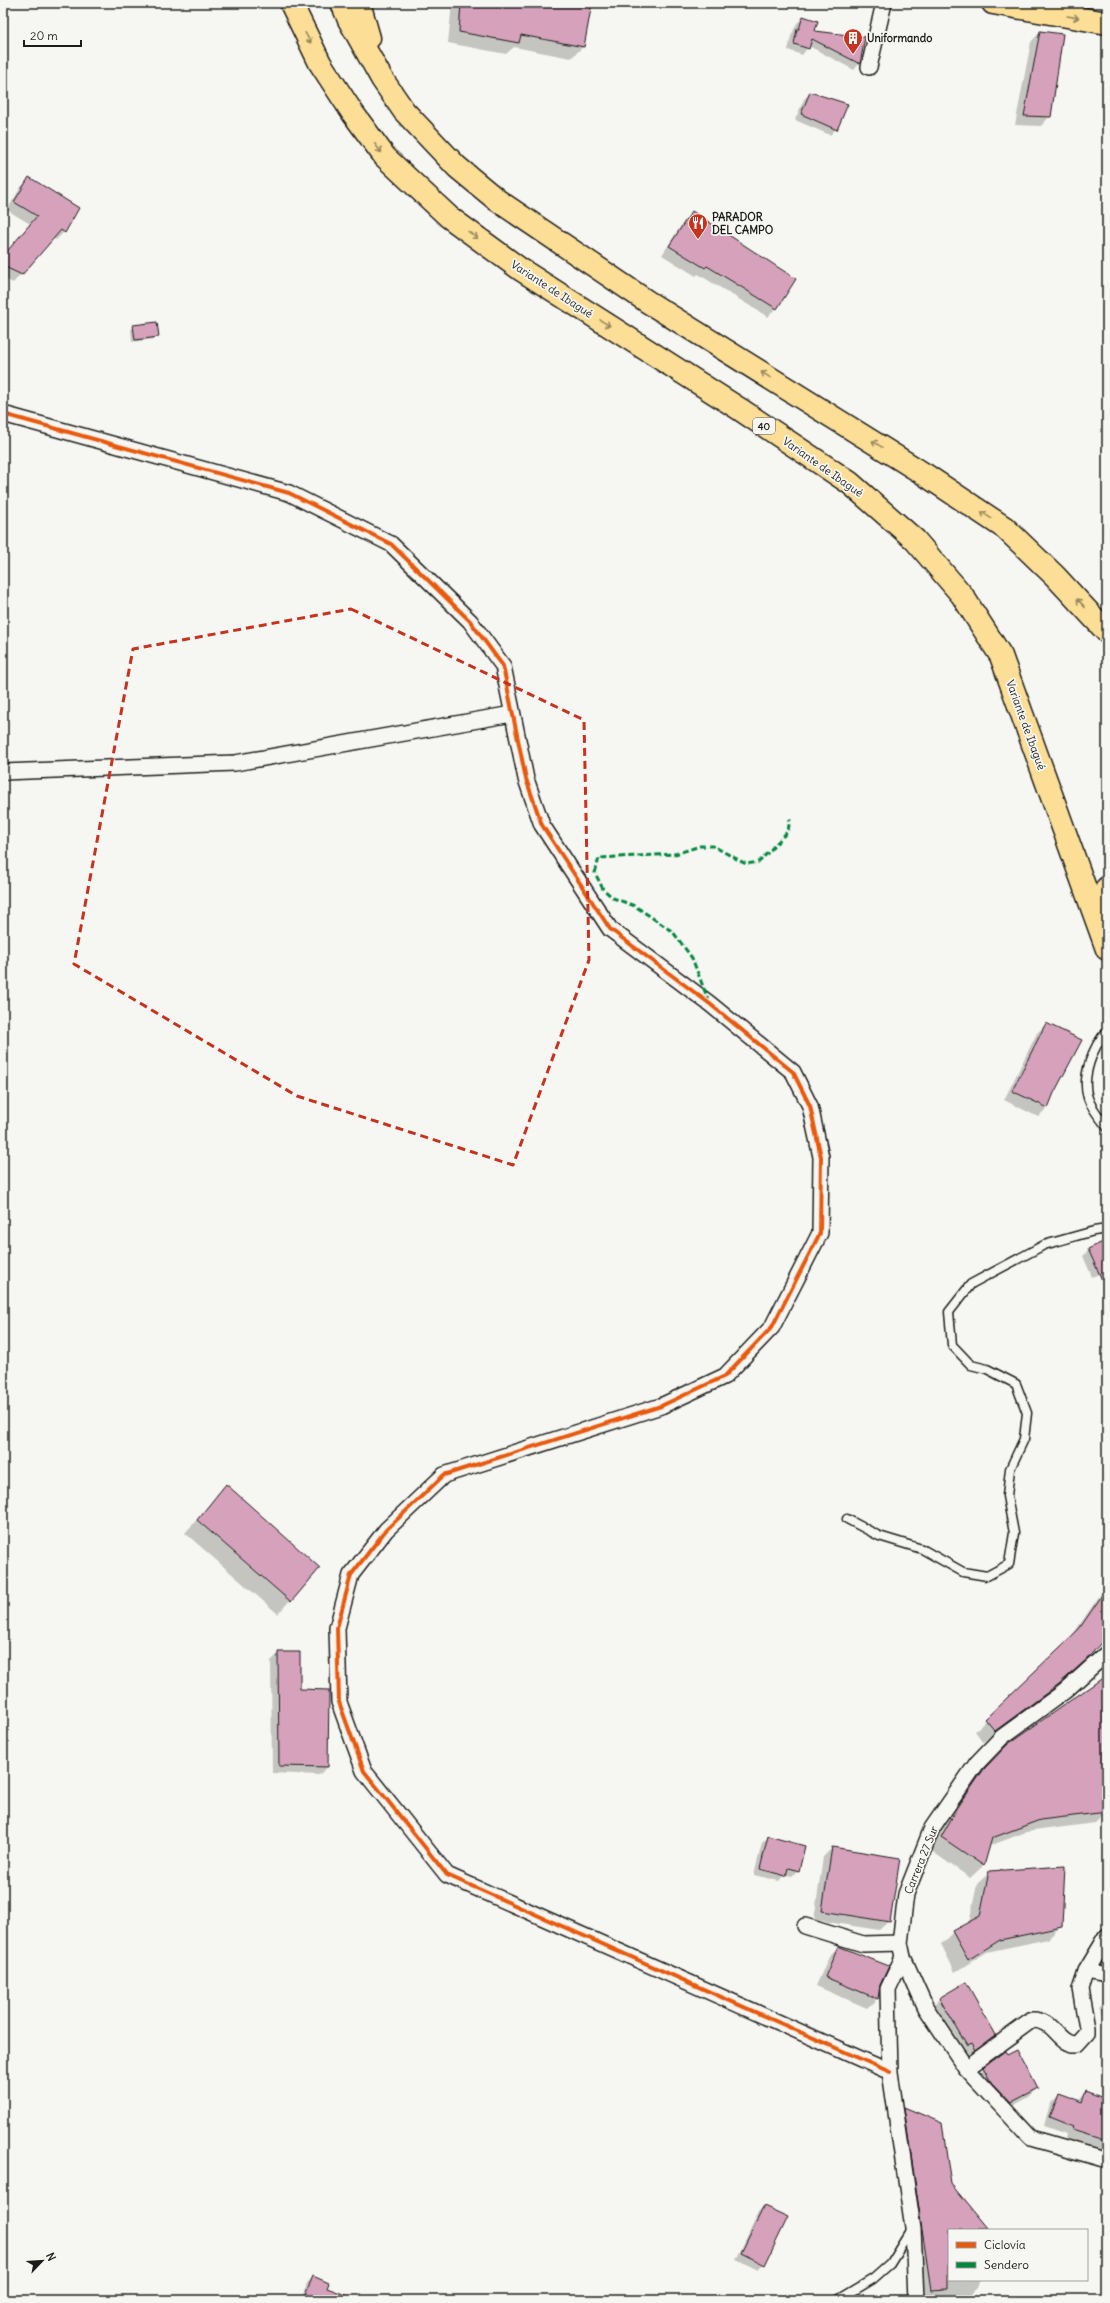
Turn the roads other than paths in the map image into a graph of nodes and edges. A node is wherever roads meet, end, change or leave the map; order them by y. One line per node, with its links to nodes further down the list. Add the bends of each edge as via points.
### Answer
1 (292, 3): 14 (main road, Variante de Ibagué / 40, one-way to 14, via 320,63 385,157 449,217 520,269 850,483 915,540 962,595 1001,656)
2 (342, 3): 8 (main road)
3 (359, 3): 8 (main road)
4 (884, 3): 7 (street)
5 (993, 3): 6 (main road, one-way to 6)
6 (1107, 23)
7 (868, 67)
8 (382, 79): 10 (main road, one-way to 8, via 1055,576 1005,528 924,474 648,302 497,200 457,167 430,140 404,111)
9 (3, 414): 11 (street, via 289,493 392,544 470,621 504,666)
10 (1107, 632)
11 (512, 714): 12 (street, via 235,763); 26 (street, via 526,779 542,825 610,928 710,1004 792,1072 810,1106 821,1157 820,1233 772,1327 725,1376 661,1406 444,1475 386,1530 352,1575 337,1628 338,1702 364,1771 447,1874)
12 (3, 772)
13 (1107, 888): 14 (main road, via 1103,900)
14 (1107, 948)
15 (1107, 1031): 16 (lane, via 1093,1052 1086,1078 1088,1098)
16 (1107, 1127)
17 (1107, 1229): 18 (lane, via 1037,1249 971,1284 949,1312 952,1345 971,1365 987,1369 1016,1384 1027,1413 1024,1439 1010,1469 1007,1496 1014,1534 1009,1564 987,1576 963,1572 922,1549 879,1536)
18 (847, 1519)
19 (1107, 1653): 22 (street, Carrera 27 Sur, via 1065,1691 1002,1737 976,1763 932,1828 906,1894)
20 (806, 1926): 22 (street, via 863,1944)
21 (1107, 1936): 23 (street)
22 (901, 1950): 25 (street, via 926,2008); 26 (street, via 888,1989)
23 (1086, 1971): 24 (street); 25 (street, via 1080,1989 1087,2033 1076,2044 1068,2044 1044,2021 1032,2020)
24 (1107, 1975)
25 (966, 2068): 27 (street, via 1031,2138)
26 (890, 2072): 28 (street)
27 (1107, 2160)
28 (912, 2228): 29 (lane, via 890,2264 873,2279); 30 (street)
29 (838, 2300)
30 (916, 2300)

